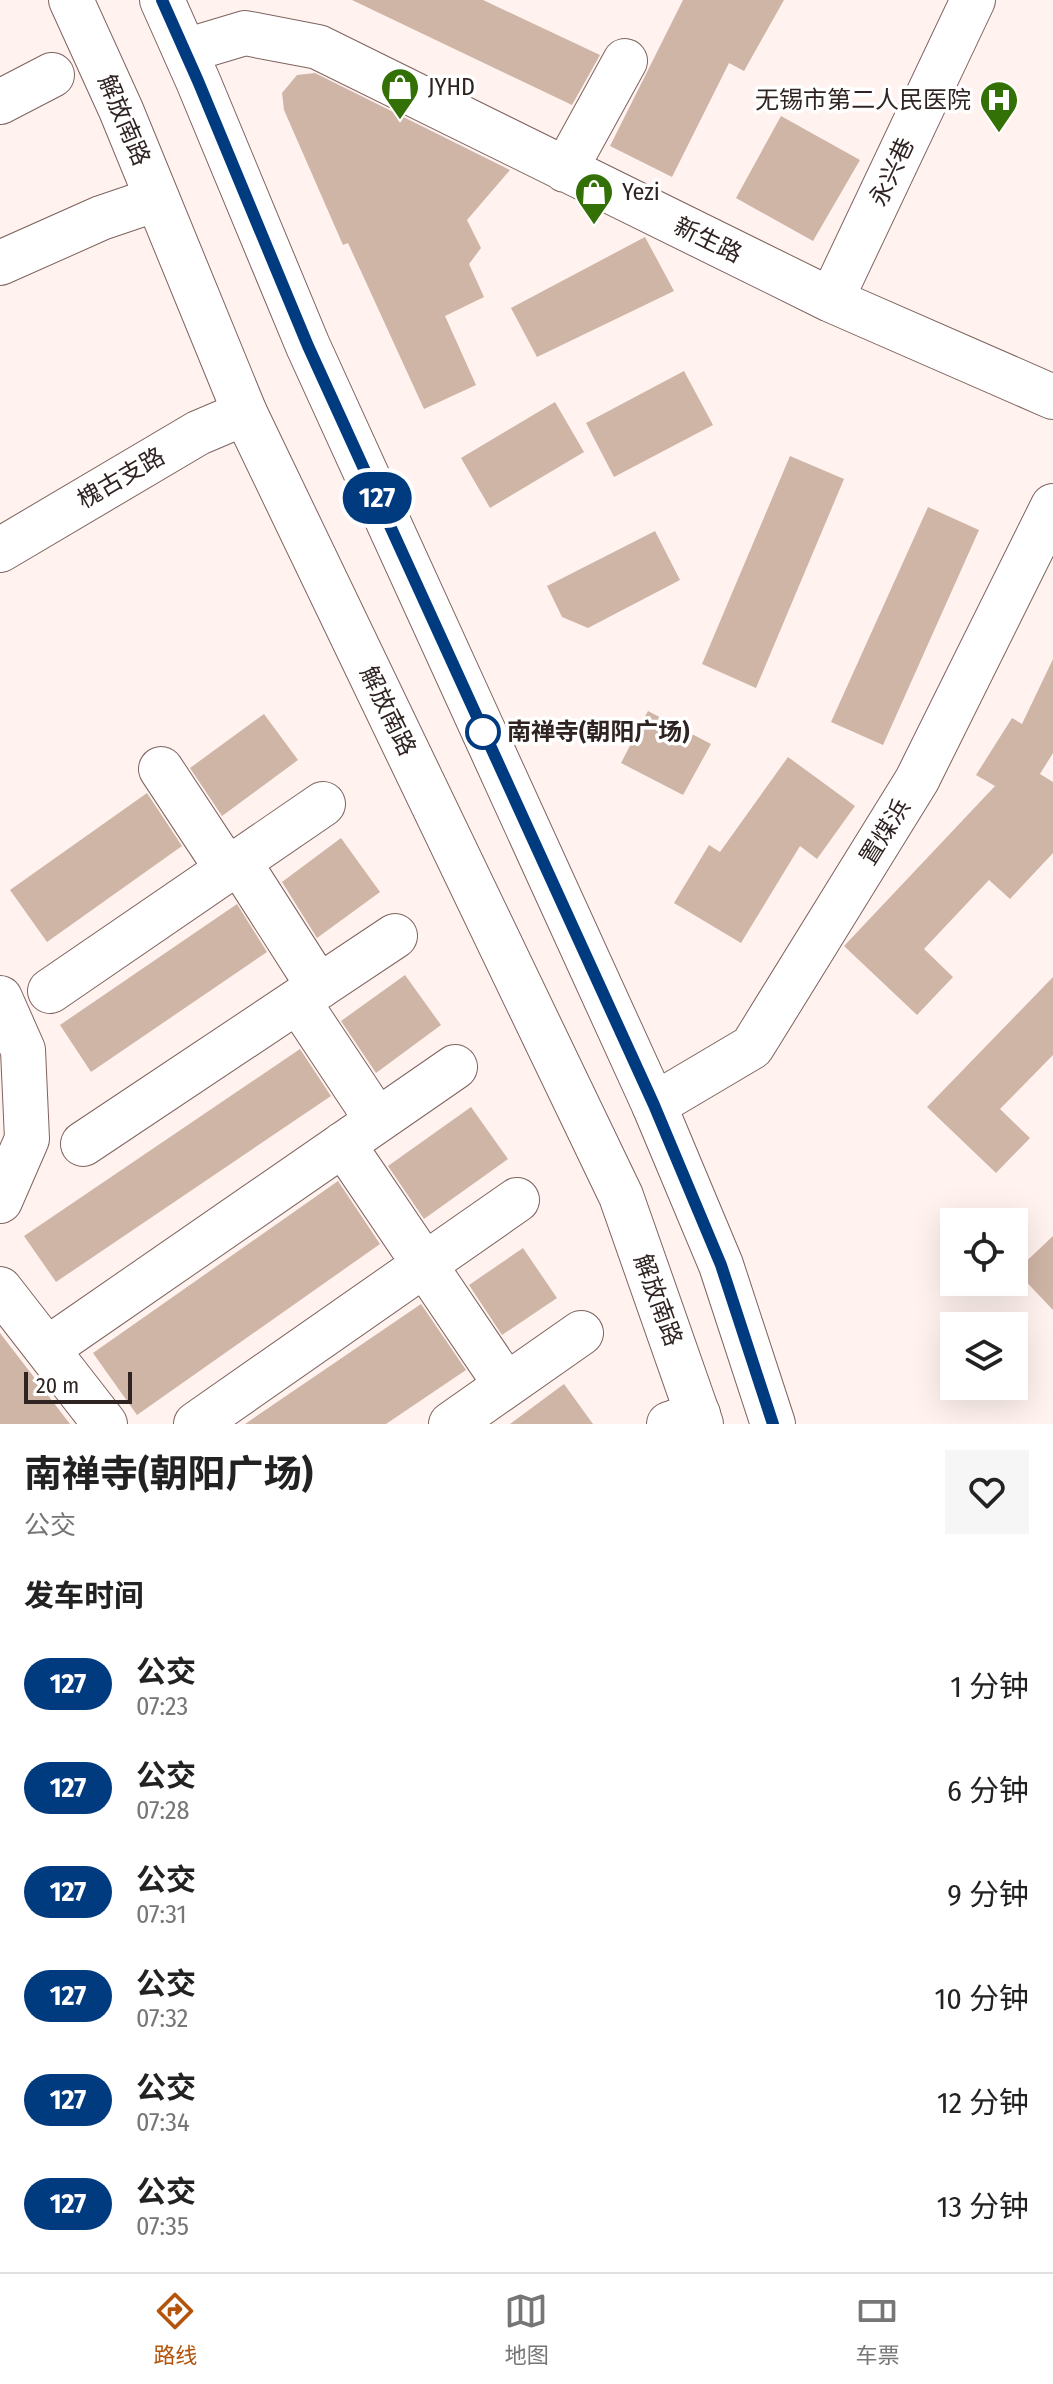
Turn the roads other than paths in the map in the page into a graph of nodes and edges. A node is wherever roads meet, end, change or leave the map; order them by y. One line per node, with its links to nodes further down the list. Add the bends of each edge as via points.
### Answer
1 (71, 0): 9 (main road, 解放南路)
2 (162, 0): 4 (main road)
3 (973, 0): 11 (main road, 永兴巷)
4 (185, 51): 8 (main road, 新生路, via 245,33 318,47); 24 (main road, via 308,346)
5 (625, 61): 8 (main road)
6 (52, 75): 7 (main road)
7 (0, 102)
8 (565, 170): 11 (main road, 新生路)
9 (157, 199): 10 (main road); 13 (main road, 解放南路)
10 (0, 263)
11 (831, 300): 12 (main road, 新生路)
12 (1053, 397)
13 (245, 413): 15 (main road, 槐古支路, via 198,433); 34 (main road, 解放南路, via 621,1196)
14 (1053, 506): 24 (main road, 置煤浜, via 917,780 752,1047)
15 (0, 550)
16 (161, 769): 18 (main road)
17 (323, 804): 18 (main road)
18 (233, 866): 20 (main road); 21 (main road)
19 (395, 936): 21 (main road)
20 (50, 991)
21 (308, 994): 25 (main road); 26 (main road)
22 (0, 998): 28 (main road, via 23,1050 27,1139)
23 (455, 1067): 25 (main road)
24 (654, 1105): 38 (main road, via 721,1265)
25 (360, 1132): 29 (main road); 32 (main road)
26 (83, 1144)
27 (517, 1200): 29 (main road)
28 (0, 1201)
29 (425, 1265): 33 (main road); 36 (main road)
30 (0, 1289): 32 (main road)
31 (581, 1333): 33 (main road)
32 (47, 1349): 35 (main road)
33 (506, 1385): 37 (main road)
34 (689, 1421)
35 (105, 1424)
36 (196, 1424)
37 (451, 1424)
38 (773, 1424)

